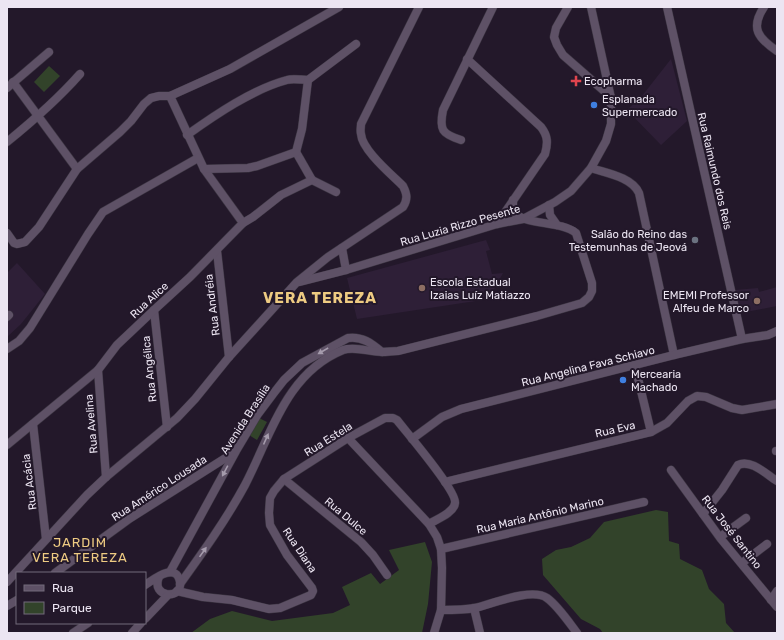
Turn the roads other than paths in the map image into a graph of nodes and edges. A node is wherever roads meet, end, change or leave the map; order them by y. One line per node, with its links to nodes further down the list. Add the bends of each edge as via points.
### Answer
1 (339, 7): 15 (street, via 230,69)
2 (418, 7): 35 (street, via 362,124 361,134 368,150 403,186 407,200 403,207)
3 (493, 7): 11 (street)
4 (568, 7): 16 (street, via 556,28 554,37 557,45 563,55)
5 (591, 7): 16 (street, Rua Luzia Rizzo Pesente)
6 (667, 7): 41 (street, Rua Raimundo dos Reis)
7 (764, 7): 9 (street, via 756,25 760,36)
8 (356, 44): 13 (street)
9 (777, 51)
10 (49, 52): 14 (street)
11 (467, 59): 19 (street, via 440,122 447,136); 28 (street, via 546,134 548,143 545,154)
12 (80, 74): 17 (street)
13 (308, 80): 18 (street, via 288,80 269,86 229,106); 21 (street)
14 (10, 85): 17 (street)
15 (170, 96): 18 (street); 24 (street, via 151,98 120,132)
16 (612, 98): 23 (street, Rua Luzia Rizzo Pesente, via 611,124 606,141)
17 (39, 116): 20 (street); 24 (street)
18 (187, 134): 22 (street)
19 (461, 140)
20 (7, 142)
21 (296, 152): 25 (street, via 248,168); 26 (street)
22 (198, 158): 25 (street); 43 (street, via 103,212 30,328 19,341)
23 (591, 168): 29 (street, Rua Luzia Rizzo Pesente, via 571,191); 46 (street, via 628,181 637,189)
24 (77, 169): 34 (street, via 40,227 25,242 14,243)
25 (204, 169): 31 (street)
26 (312, 180): 27 (street); 31 (street, Rua Alice, via 281,195)
27 (336, 192)
28 (513, 200): 30 (street, via 513,211); 32 (street)
29 (549, 205): 30 (street, Rua Luzia Rizzo Pesente); 33 (street, via 550,215)
30 (523, 219): 32 (street, Rua Luzia Rizzo Pesente); 33 (street)
31 (243, 223): 36 (street, Rua Alice)
32 (497, 224): 37 (street, Rua Luzia Rizzo Pesente)
33 (557, 225): 45 (street, via 571,229 579,238 592,283 589,297 582,303 398,351)
34 (7, 233)
35 (342, 248): 37 (street); 38 (street)
36 (217, 251): 39 (street, Rua Alice); 47 (street, Rua Andréia)
37 (346, 270): 38 (street, Rua Luzia Rizzo Pesente)
38 (297, 282): 47 (street)
39 (154, 310): 49 (street, Rua Alice, via 118,345); 52 (street, Rua Angélica)
40 (777, 331): 41 (street, Rua Angelina Fava Schiavo)
41 (742, 339): 46 (street, Rua Angelina Fava Schiavo)
42 (339, 342): 44 (street); 45 (street, Avenida Brasília, via 348,338 362,338); 57 (street, Avenida Brasília, one-way to 57, via 302,363 284,380 258,414)
43 (7, 349)
44 (345, 349): 45 (street); 78 (street, one-way to 44, via 235,502 289,396 313,368)
45 (382, 352)
46 (674, 355): 48 (street, Rua Angelina Fava Schiavo)
47 (229, 357): 52 (street, via 195,399)
48 (635, 366): 53 (street); 55 (street, Rua Angelina Fava Schiavo, via 461,409 442,417)
49 (98, 370): 51 (street, Rua Alice); 59 (street, Rua Avelina)
50 (777, 404): 53 (street, Rua Eva, via 742,410 706,396 696,396 667,423)
51 (33, 424): 56 (street, Rua Alice); 68 (street, Rua Acácia)
52 (167, 427): 59 (street)
53 (651, 432): 62 (street, Rua Eva)
54 (348, 438): 55 (street, Rua Estela, via 385,418 393,418); 60 (street, Rua Estela); 66 (street)
55 (412, 439): 62 (street)
56 (7, 445)
57 (236, 451): 72 (street, Rua Américo Lousada, via 129,519); 73 (street, Avenida Brasília, one-way to 73)
58 (671, 470): 64 (street, Rua José Santino)
59 (106, 477): 68 (street)
60 (284, 479): 74 (street, Rua Dulce, via 361,542); 78 (street, Rua Diana, via 270,498 270,525 287,555 312,588 311,595 280,608 269,609 232,600 203,597)
61 (777, 481): 64 (street, via 751,464 740,464)
62 (445, 482): 66 (street, via 456,504 452,510)
63 (644, 502): 70 (street, Rua Maria Antônio Marino)
64 (703, 514): 67 (street, Rua José Santino)
65 (746, 518): 67 (street)
66 (429, 524): 70 (street)
67 (720, 537): 71 (street, Rua José Santino)
68 (46, 538): 76 (street)
69 (767, 544): 71 (street)
70 (441, 549): 86 (street)
71 (742, 563): 81 (street, Rua José Santino)
72 (56, 572)
73 (170, 572): 75 (street); 78 (street, via 177,575)
74 (387, 575)
75 (159, 577): 77 (street); 80 (street, via 159,588 164,594)
76 (7, 582)
77 (146, 585)
78 (179, 588): 80 (street)
79 (777, 591): 81 (street)
80 (168, 594): 87 (street)
81 (771, 600): 84 (street, Rua José Santino)
82 (16, 601): 83 (street)
83 (7, 606)
84 (777, 607)
85 (474, 608): 86 (street); 93 (street); 94 (street, via 528,594 540,594 552,603)
86 (441, 610): 92 (street)
87 (146, 618)
88 (87, 624): 90 (street)
89 (140, 624): 91 (street)
90 (74, 633)
91 (132, 633)
92 (434, 633)
93 (480, 633)
94 (577, 633)

